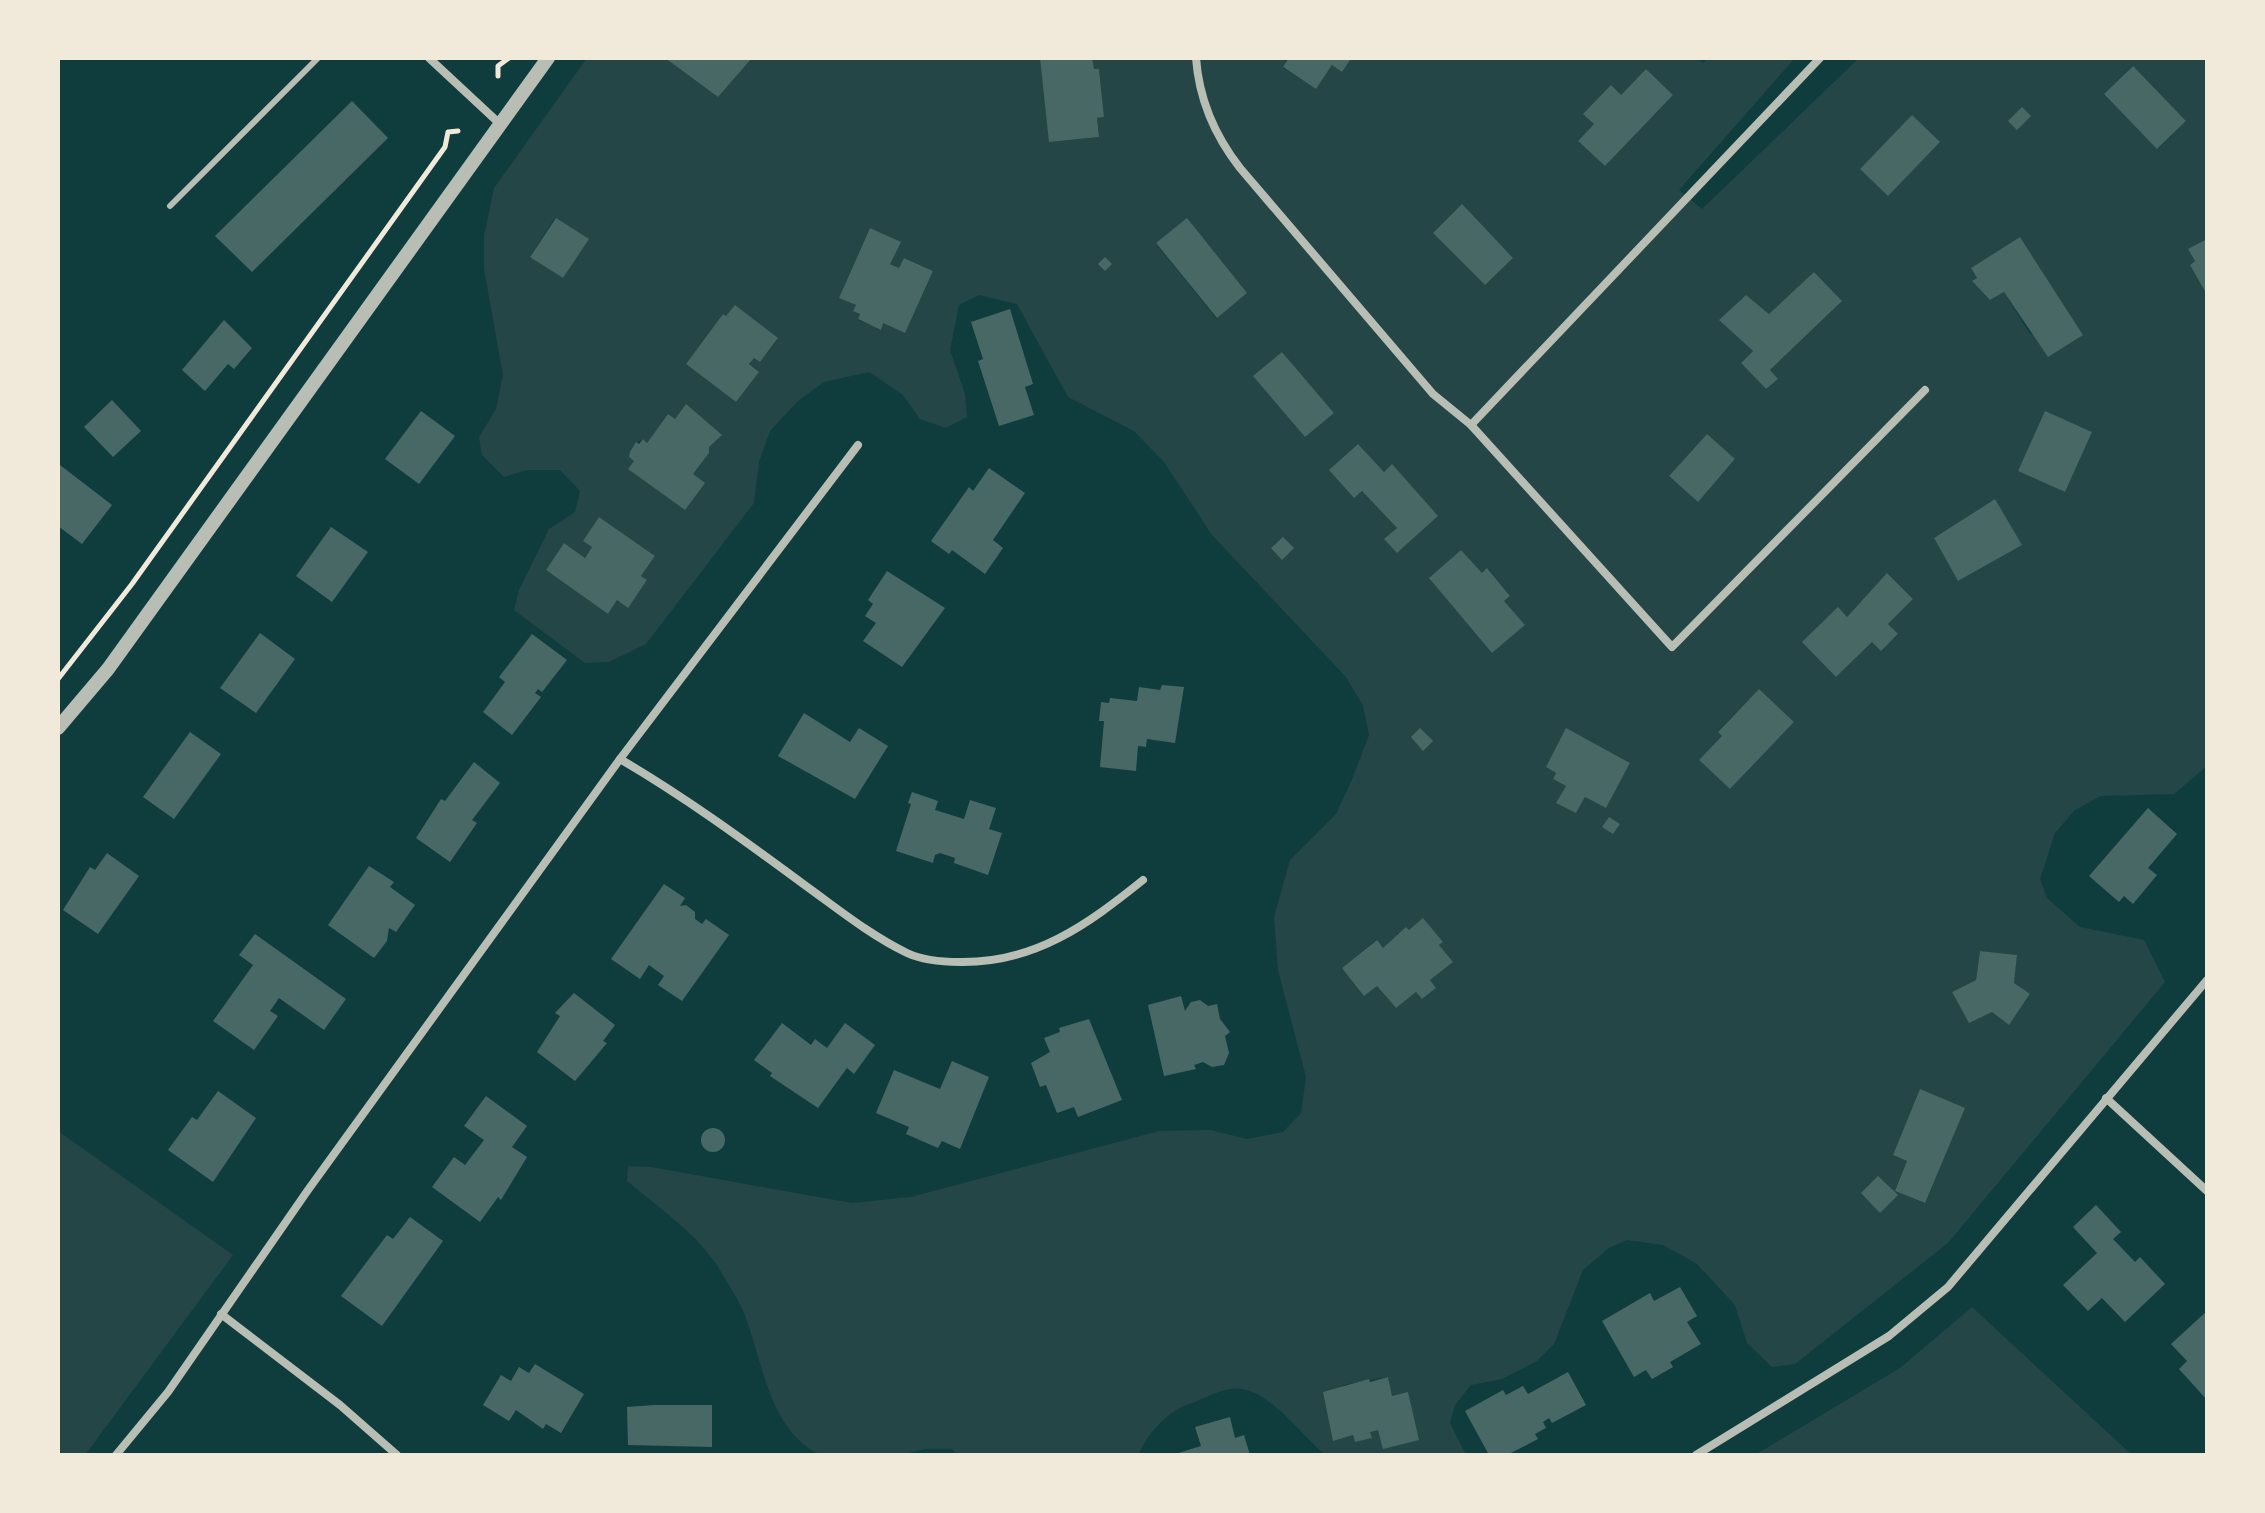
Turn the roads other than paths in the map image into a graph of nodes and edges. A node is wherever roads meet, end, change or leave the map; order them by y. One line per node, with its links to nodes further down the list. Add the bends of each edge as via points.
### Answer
1 (318, 58): 7 (lane)
2 (429, 58): 6 (street)
3 (548, 58): 6 (street)
4 (1196, 58): 9 (street, via 1205,104 1233,159 1433,394)
5 (1820, 58): 9 (street)
6 (500, 124): 11 (street, via 117,656)
7 (170, 206)
8 (1925, 390): 9 (street, via 1672,647)
9 (1471, 425)
10 (858, 445): 12 (street)
11 (58, 728)
12 (620, 759): 13 (street, via 678,793 862,926 925,958 978,963 1039,950 1088,924); 17 (street)
13 (1143, 880)
14 (2207, 980): 15 (street)
15 (2106, 1098): 16 (street); 20 (street, via 1970,1262 1915,1317)
16 (2207, 1191)
17 (221, 1314): 18 (street, via 168,1392); 19 (street)
18 (116, 1455)
19 (397, 1455)
20 (1696, 1455)

